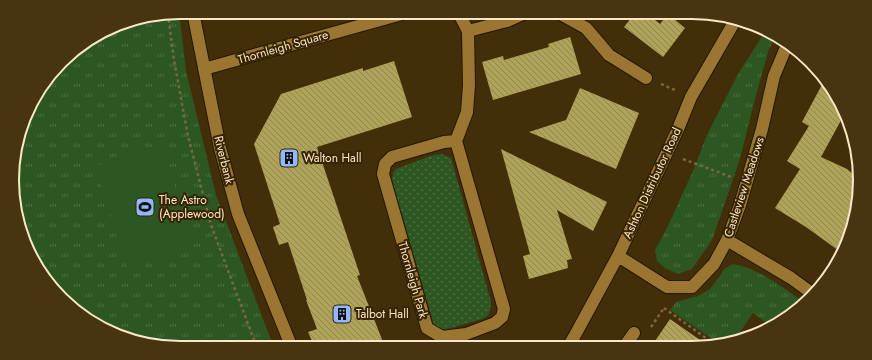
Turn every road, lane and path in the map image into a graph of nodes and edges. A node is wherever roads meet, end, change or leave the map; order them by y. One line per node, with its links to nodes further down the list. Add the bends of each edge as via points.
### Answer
1 (169, 19): 23 (path, via 188,136 211,225)
2 (195, 19): 10 (street, Riverbank)
3 (384, 19): 10 (street, Thornleigh Square)
4 (462, 19): 8 (street)
5 (511, 19): 8 (street)
6 (570, 19): 11 (street, via 586,28 609,55)
7 (733, 24): 12 (street, Ashton Distributor Road)
8 (468, 31): 13 (street, via 467,112)
9 (785, 49): 15 (street, Castleview Meadows, via 774,76)
10 (204, 69): 24 (street, Riverbank, via 220,148 238,214)
11 (646, 78): 12 (path)
12 (691, 97): 14 (street, Ashton Distributor Road)
13 (456, 141): 13 (street, Thornleigh Park, via 392,157 385,164 383,174 427,328 442,337 466,334 495,324 502,317 504,309)
14 (667, 153): 15 (path); 17 (street, Ashton Distributor Road)
15 (746, 182): 16 (street, Castleview Meadows)
16 (727, 240): 18 (street, Castleview Meadows, via 714,264 692,287); 19 (street)
17 (618, 256): 18 (street); 25 (street, Ashton Distributor Road)
18 (668, 287): 20 (path, via 669,301)
19 (809, 291)
20 (664, 308): 21 (path, via 650,327); 22 (path)
21 (634, 333): 26 (street)
22 (710, 340)
23 (254, 341)
24 (289, 341)
25 (572, 341)
26 (628, 341)

